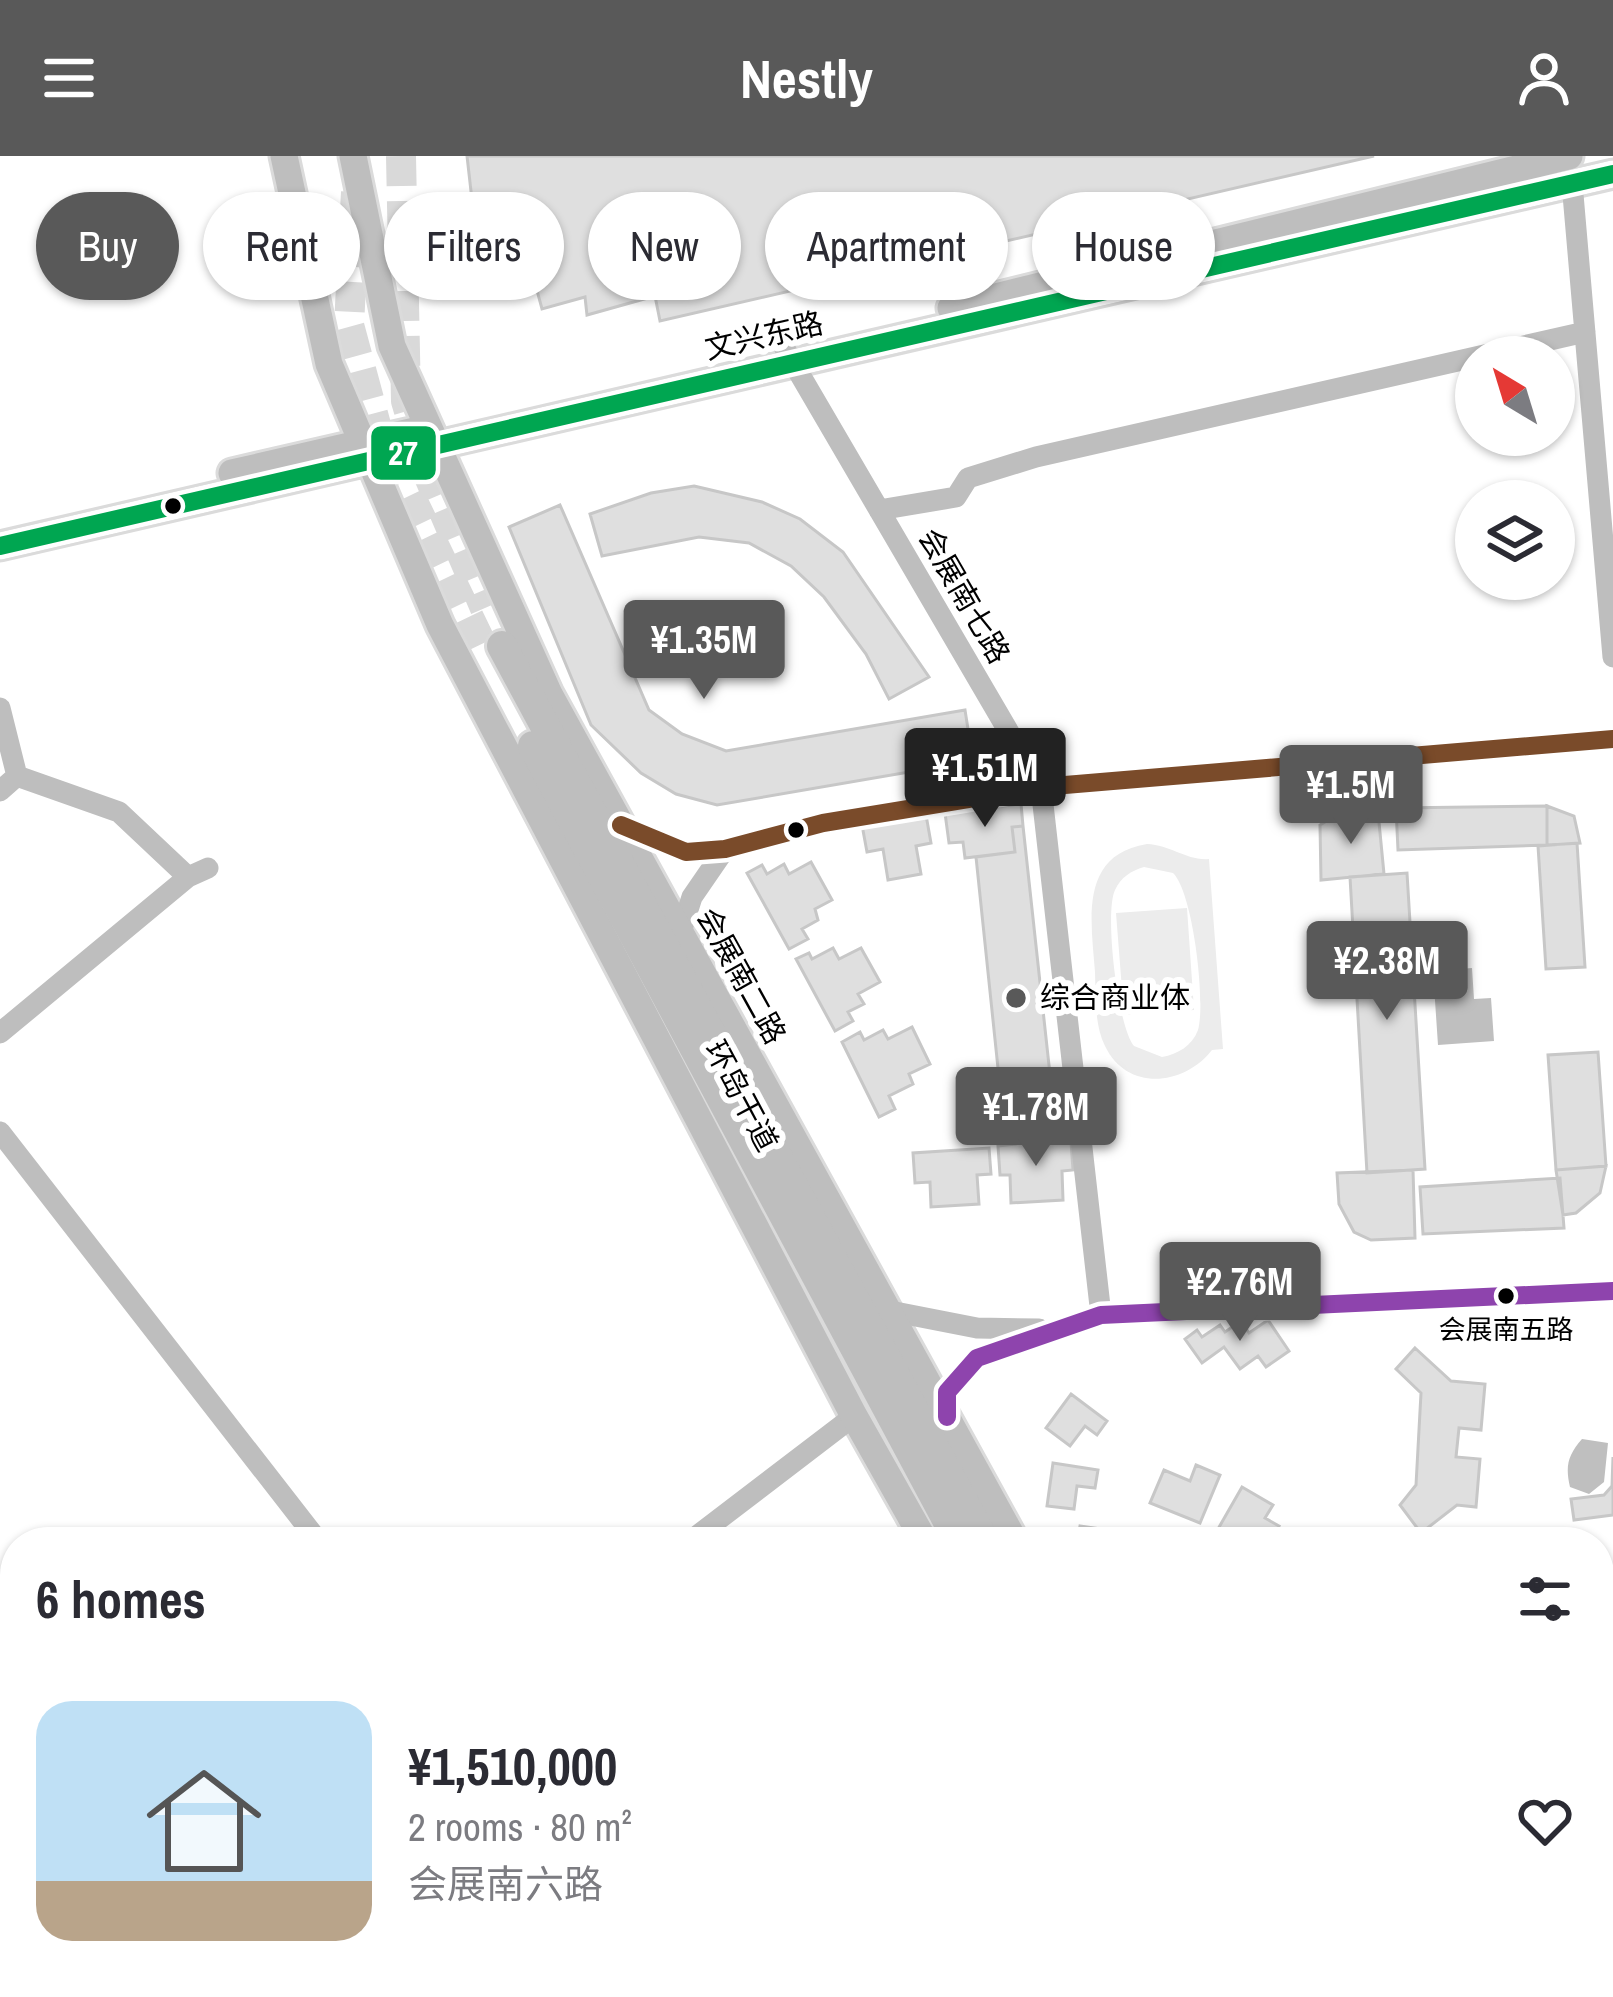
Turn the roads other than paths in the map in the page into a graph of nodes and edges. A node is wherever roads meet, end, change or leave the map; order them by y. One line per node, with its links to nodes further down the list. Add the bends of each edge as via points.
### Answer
1 (284, 156): 8 (main road, via 329,364)
2 (353, 156): 7 (main road, 会展南二路, via 392,346)
3 (1570, 170): 4 (main road, 文兴东路); 5 (street); 6 (main road, 文兴东路)
4 (1613, 174)
5 (1585, 332): 9 (street, via 1036,457 968,478 956,497); 12 (street)
6 (789, 356): 7 (main road, 文兴东路); 9 (street, 会展南七路)
7 (433, 436): 8 (main road, 文兴东路); 17 (main road, 会展南二路, via 531,657)
8 (363, 450): 10 (main road, 文兴东路); 11 (main road, 文兴东路); 26 (main road, via 451,646)
9 (879, 510): 16 (street, 会展南七路)
10 (0, 527)
11 (0, 546)
12 (1613, 657)
13 (0, 708): 15 (street)
14 (1613, 739): 16 (street)
15 (9, 783): 20 (street, via 119,812 198,873)
16 (1041, 787): 18 (street, via 823,823); 24 (street, 会展南七路)
17 (621, 825): 18 (street, via 686,852); 19 (main road, 会展南二路)
18 (725, 849): 19 (street, via 692,897)
19 (680, 935): 23 (main road, 会展南二路)
20 (0, 1033)
21 (0, 1132): 28 (street)
22 (1613, 1291): 24 (street)
23 (890, 1310): 25 (street, via 977,1328); 27 (main road, 会展南二路)
24 (1101, 1315): 25 (street)
25 (1052, 1329): 27 (street, via 977,1358 947,1392)
26 (854, 1417): 29 (street); 30 (main road)
27 (947, 1417): 33 (main road, 会展南二路)
28 (307, 1527)
29 (708, 1527)
30 (916, 1527)
31 (951, 1527): 32 (highway, 环岛干道, via 680,1029 494,651)
32 (977, 1527)
33 (1007, 1527)

